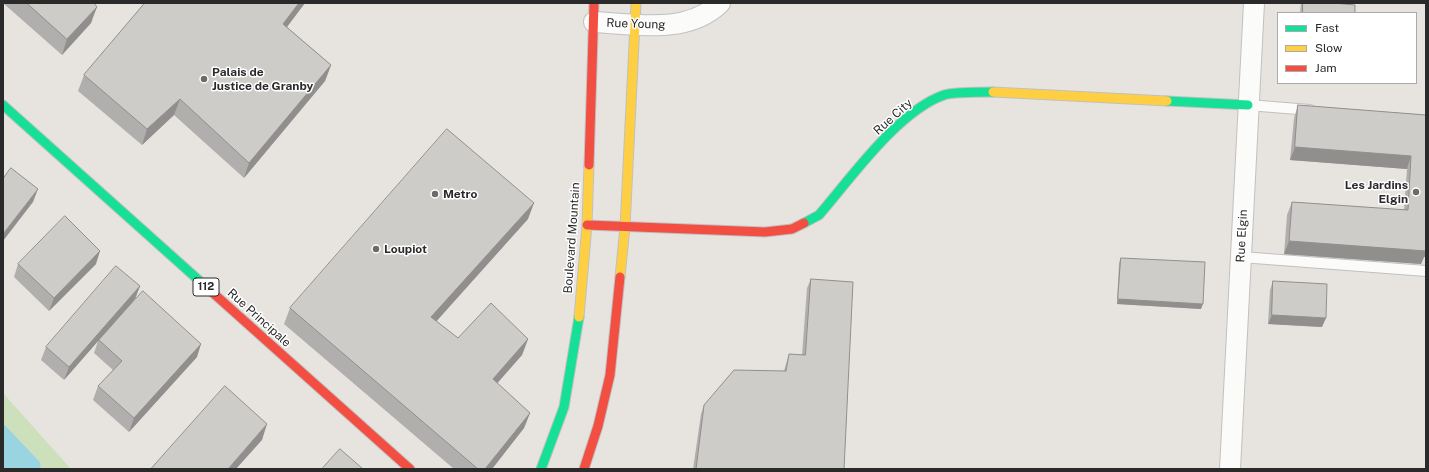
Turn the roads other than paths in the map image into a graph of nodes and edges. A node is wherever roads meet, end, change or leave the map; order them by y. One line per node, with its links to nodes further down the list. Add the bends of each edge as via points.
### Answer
1 (636, 3): 5 (street)
2 (720, 3): 5 (street, Rue Young, via 701,16 671,25)
3 (1254, 3): 6 (street, Rue Elgin)
4 (594, 12): 5 (street, Rue Young); 9 (street, Boulevard Mountain)
5 (636, 24): 10 (street)
6 (1248, 104): 8 (lane); 10 (street, Rue City, via 990,92 945,95 918,109 894,128 819,215 792,229 765,232); 11 (street, Rue Elgin)
7 (3, 105): 13 (street, Rue Principale / 112)
8 (1318, 110)
9 (587, 225): 10 (street, Rue City); 14 (street, Boulevard Mountain, via 579,315 564,407)
10 (625, 227): 15 (street, via 610,375 598,426)
11 (1241, 257): 12 (lane); 16 (street, Rue Elgin)
12 (1426, 271)
13 (410, 469)
14 (541, 469)
15 (584, 469)
16 (1230, 469)

